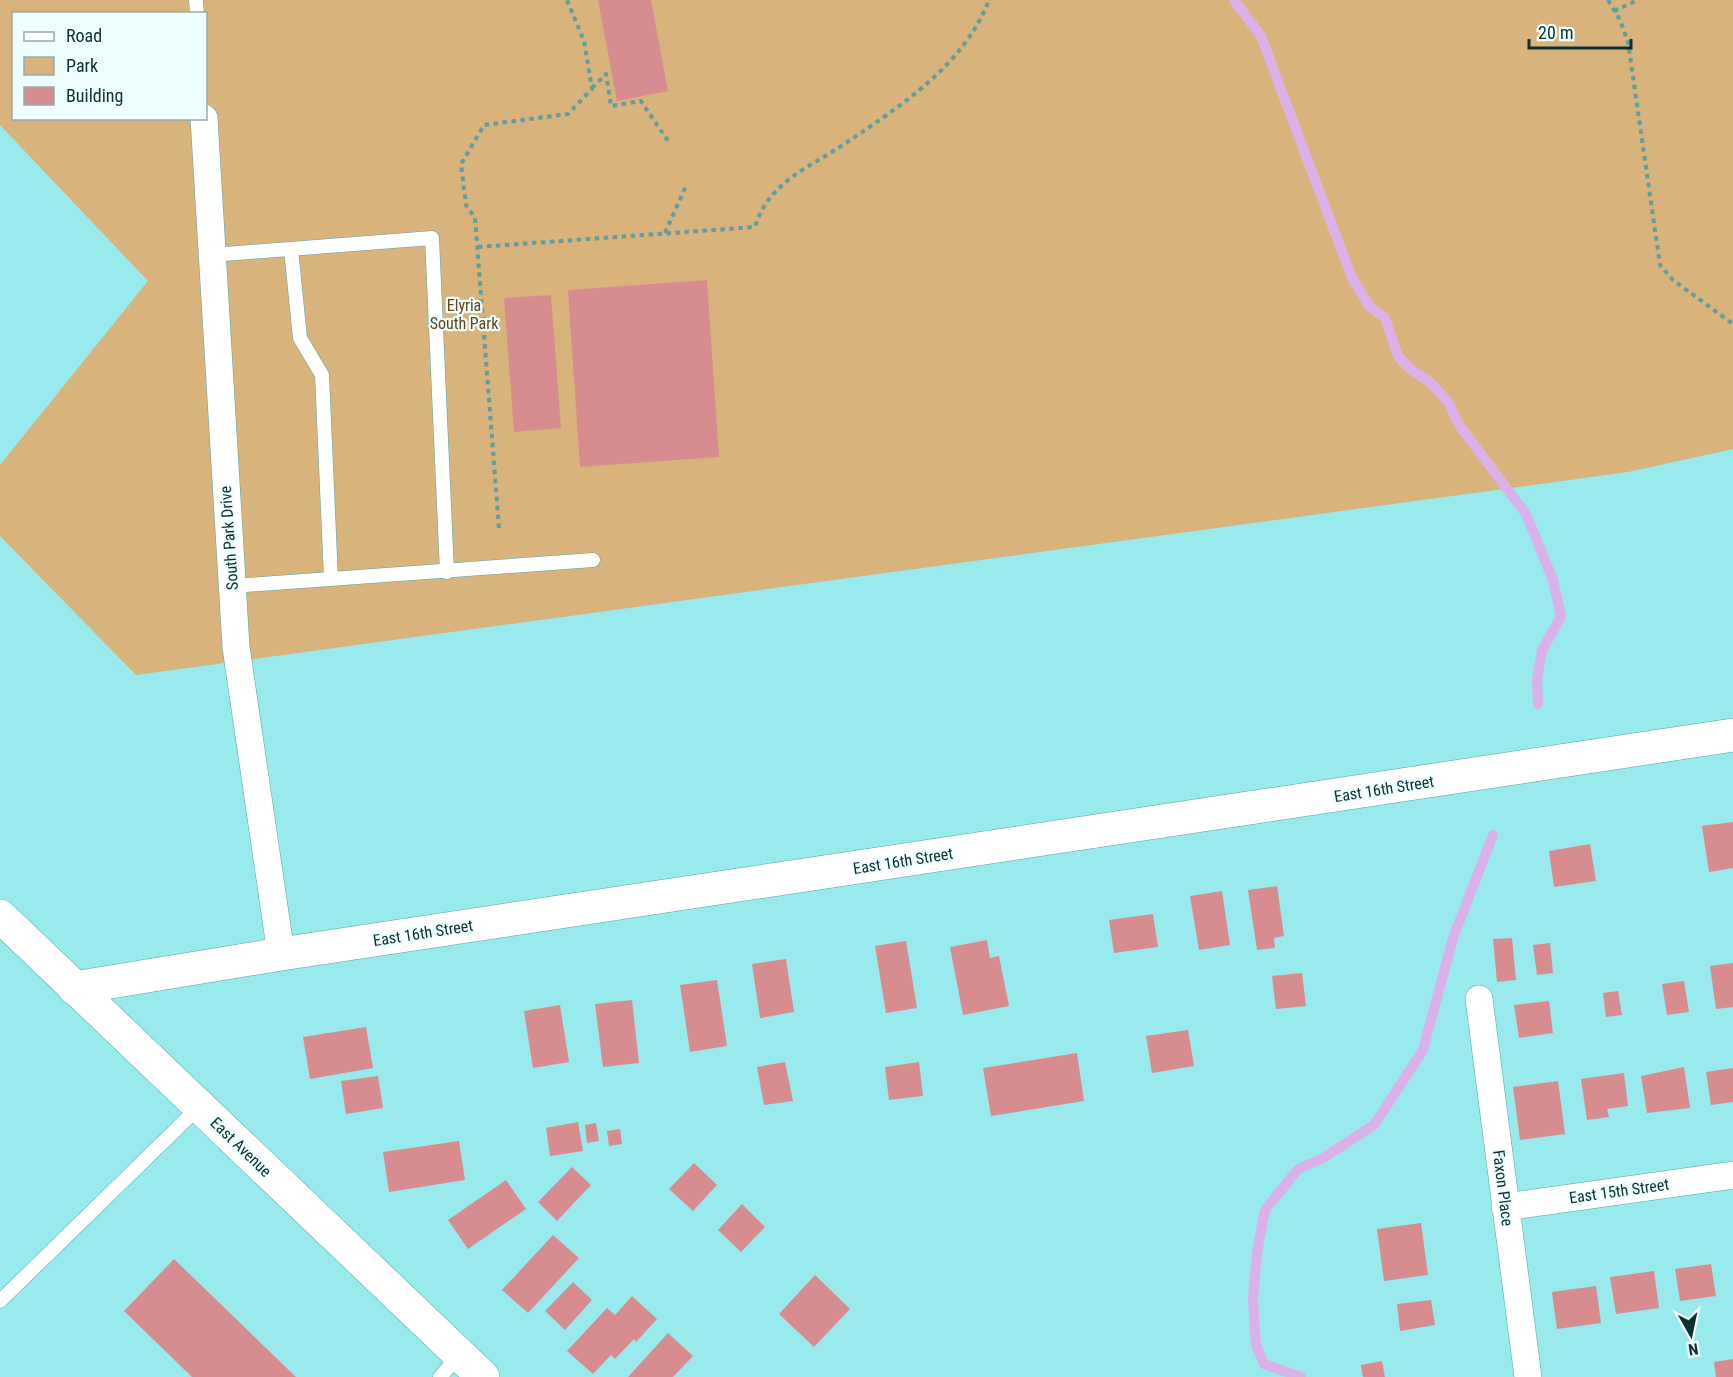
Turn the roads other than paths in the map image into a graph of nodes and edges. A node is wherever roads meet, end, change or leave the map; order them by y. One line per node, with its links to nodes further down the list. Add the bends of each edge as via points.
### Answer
1 (204, 120): 3 (street, South Park Drive)
2 (291, 249): 3 (lane); 5 (lane, via 432,238); 6 (lane, via 300,338 322,375)
3 (212, 255): 7 (street, South Park Drive)
4 (593, 560): 5 (lane)
5 (447, 572): 6 (lane)
6 (331, 579): 7 (lane)
7 (232, 586): 10 (street, South Park Drive, via 236,647)
8 (1733, 735): 10 (street, East 16th Street)
9 (0, 916): 11 (street, East Avenue)
10 (281, 954): 11 (street, East 16th Street)
11 (74, 988): 13 (street, East Avenue)
12 (1479, 999): 15 (street, Faxon Place)
13 (199, 1107): 16 (lane); 17 (street, East Avenue)
14 (1733, 1176): 15 (street, East 15th Street)
15 (1505, 1207): 19 (street, Faxon Place)
16 (0, 1300)
17 (450, 1366): 18 (street, East Avenue)
18 (483, 1377)
19 (1528, 1377)

